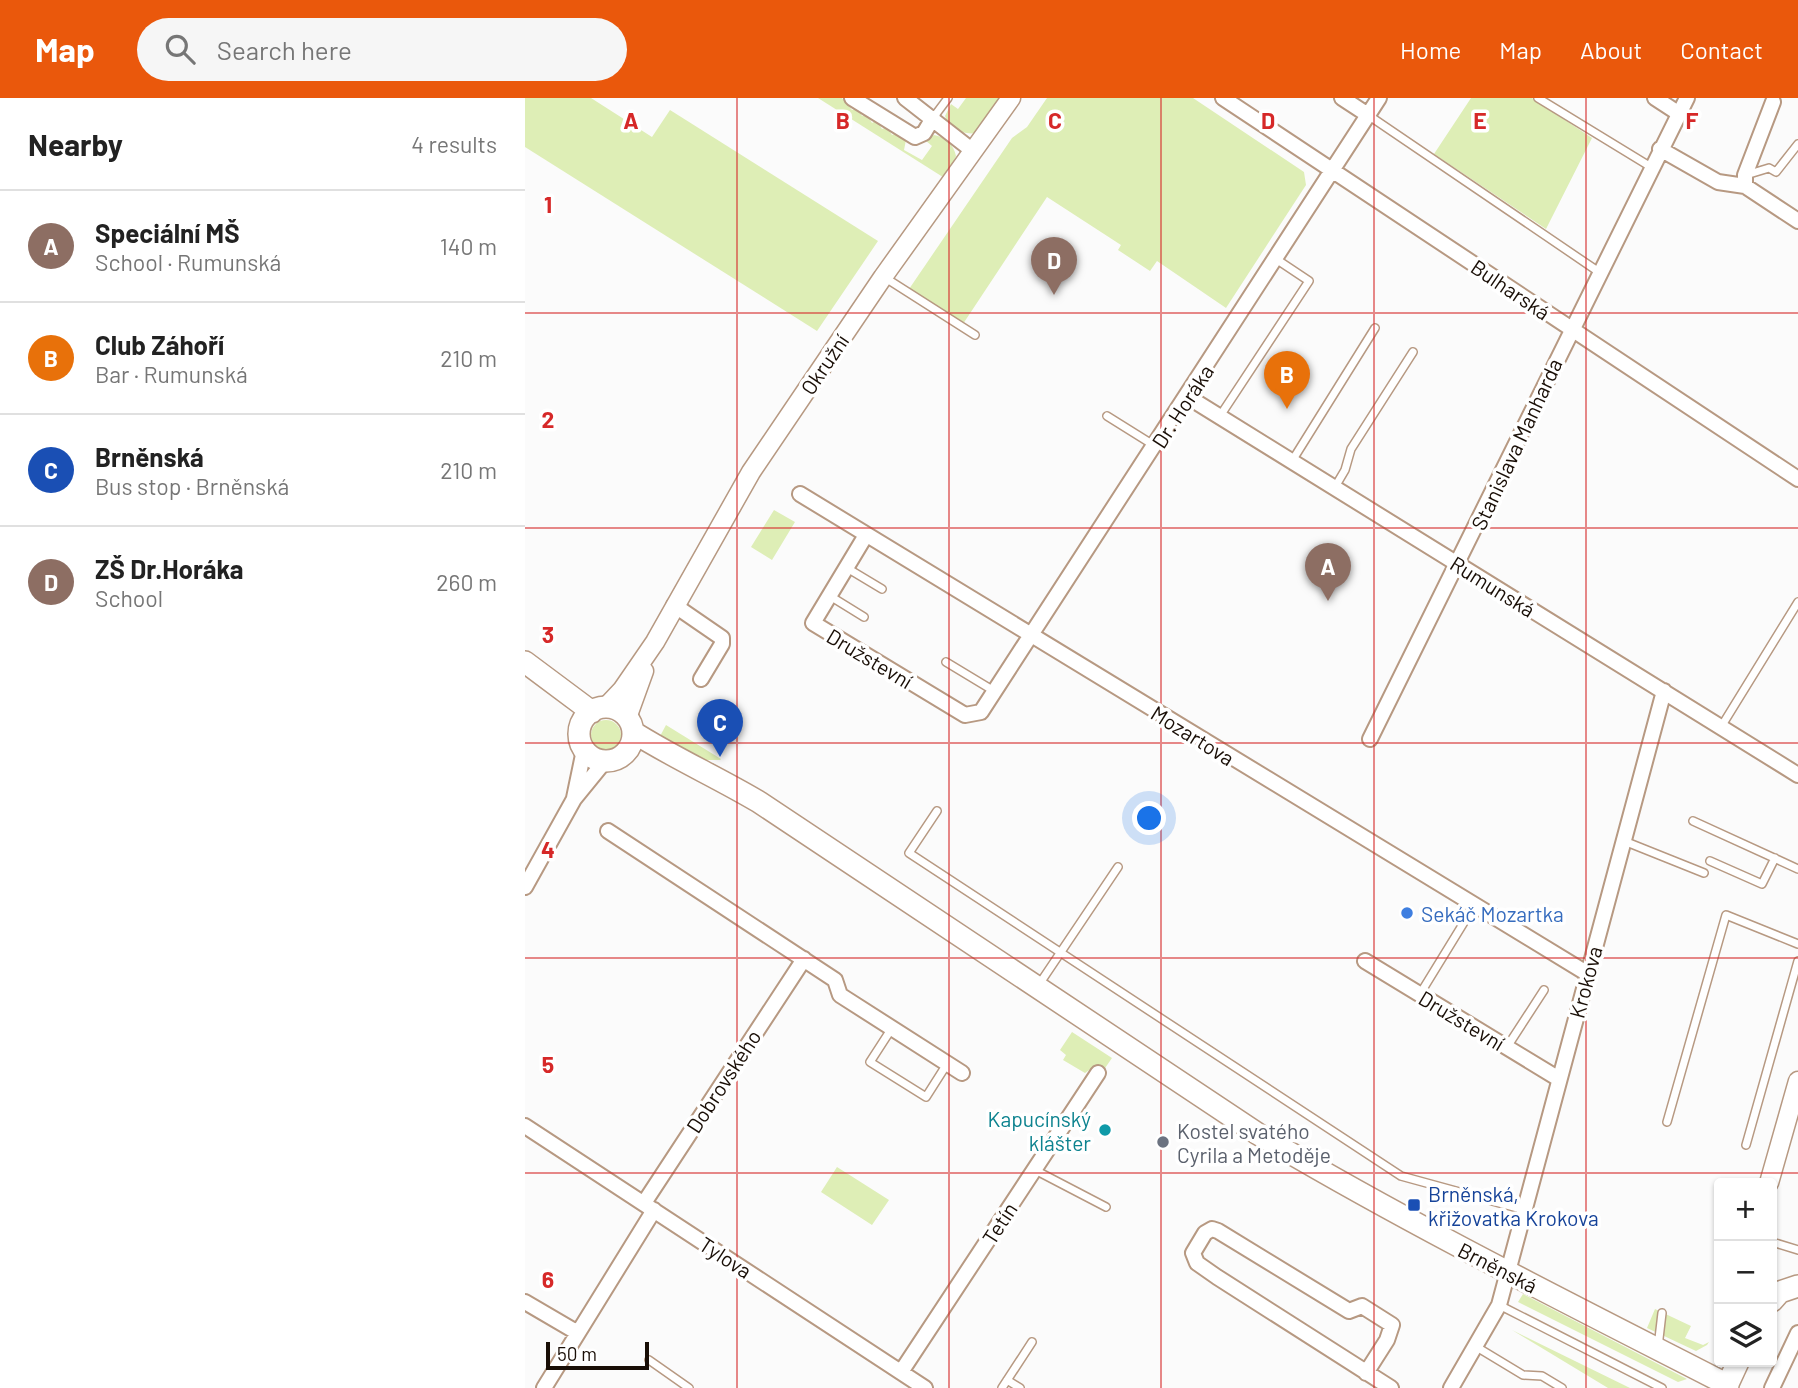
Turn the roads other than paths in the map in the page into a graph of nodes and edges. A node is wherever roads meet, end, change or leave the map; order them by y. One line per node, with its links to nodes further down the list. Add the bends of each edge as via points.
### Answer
1 (852, 98): 14 (street, via 915,137 924,133)
2 (905, 98): 14 (street)
3 (948, 98): 14 (lane)
4 (1011, 98): 17 (street, Okružní)
5 (1223, 98): 19 (street, Bulharská)
6 (1342, 98): 13 (street)
7 (1379, 98): 13 (street, Dr. Horáka)
8 (1538, 98): 18 (lane)
9 (1655, 98): 12 (street)
10 (1687, 98): 12 (street, Stanislava Manharda)
11 (1773, 102): 20 (street)
12 (1678, 113): 16 (street, Stanislava Manharda)
13 (1368, 115): 19 (street, Dr. Horáka); 23 (lane)
14 (933, 118): 17 (street)
15 (1798, 144): 20 (lane, via 1776,172 1769,168)
16 (1660, 149): 18 (street, Stanislava Manharda); 20 (street, via 1719,182)
17 (973, 151): 24 (street, Okružní)
18 (1651, 167): 23 (street, Stanislava Manharda)
19 (1333, 171): 22 (street, Dr. Horáka); 26 (street, Bulharská)
20 (1745, 180): 21 (street)
21 (1798, 221)
22 (1276, 259): 29 (street, Dr. Horáka); 31 (lane, via 1309,281)
23 (1599, 272): 26 (street, Stanislava Manharda)
24 (883, 277): 27 (lane); 43 (street, Okružní, via 751,472)
25 (1375, 328): 33 (lane)
26 (1571, 328): 34 (street, Bulharská); 38 (street, Stanislava Manharda)
27 (975, 335)
28 (1413, 352): 35 (lane, via 1351,449)
29 (1188, 397): 31 (street, Rumunská); 32 (street, Dr. Horáka)
30 (1107, 416): 32 (lane)
31 (1220, 417): 33 (street, Rumunská)
32 (1155, 446): 45 (street, Dr. Horáka)
33 (1291, 461): 35 (street, Rumunská)
34 (1798, 479)
35 (1334, 488): 38 (street, Rumunská)
36 (800, 494): 37 (street, Mozartova)
37 (866, 536): 39 (street, Družstevní); 45 (street, Mozartova)
38 (1459, 564): 51 (street, Rumunská); 56 (street, Stanislava Manharda)
39 (847, 568): 40 (lane); 41 (street, Družstevní)
40 (882, 589)
41 (830, 596): 44 (lane); 52 (street, Družstevní, via 813,623 965,715)
42 (1798, 603): 55 (lane)
43 (674, 606): 46 (street, Okružní); 49 (street, via 722,638)
44 (865, 617)
45 (1031, 635): 50 (street, Dr. Horáka); 73 (street, Mozartova)
46 (655, 642): 53 (street, Okružní, via 622,690); 54 (street, Okružní)
47 (946, 662): 50 (lane)
48 (532, 668): 53 (main road)
49 (701, 679)
50 (994, 691): 52 (street, Dr. Horáka)
51 (1664, 691): 55 (street, Rumunská); 66 (street, Krokova)
52 (981, 712)
53 (593, 714): 54 (main road, via 618,710); 57 (main road, via 579,736)
54 (630, 725): 58 (main road, via 632,744); 59 (main road, Brněnská)
55 (1721, 727): 61 (street, Rumunská)
56 (1370, 739)
57 (584, 750): 60 (main road); 62 (street)
58 (625, 753): 59 (main road, Brněnská); 60 (main road)
59 (673, 757): 80 (main road, Brněnská, via 758,802)
60 (604, 761): 62 (street)
61 (1798, 775)
62 (574, 799): 72 (street)
63 (937, 811): 75 (lane, via 909,853)
64 (1693, 821): 67 (lane)
65 (608, 831): 76 (street)
66 (1624, 840): 71 (lane); 79 (street, Krokova)
67 (1775, 858): 68 (lane, via 1762,884); 70 (lane)
68 (1710, 861)
69 (1118, 867): 75 (lane)
70 (1798, 869)
71 (1704, 873)
72 (525, 887)
73 (1474, 906): 79 (street, Mozartova); 82 (lane)
74 (1798, 944): 90 (lane, via 1726,915)
75 (1060, 953): 80 (lane); 97 (lane, via 1401,1176)
76 (804, 959): 83 (street, via 835,980 840,995); 95 (street, Dobrovského)
77 (1365, 961): 82 (street, Družstevní)
78 (1798, 961): 92 (lane)
79 (1588, 974): 88 (street, Krokova)
80 (1037, 987): 100 (main road, Brněnská, via 1258,1134)
81 (1543, 989): 84 (lane)
82 (1420, 995): 84 (street, Družstevní)
83 (892, 1028): 85 (street); 85 (lane, via 870,1062 926,1097)
84 (1506, 1048): 88 (street, Družstevní)
85 (947, 1064): 86 (street)
86 (962, 1073)
87 (1098, 1073): 93 (street, Tetín)
88 (1559, 1079): 97 (street, Krokova)
89 (1798, 1081): 94 (street)
90 (1667, 1122)
91 (525, 1126): 95 (street, Tylova)
92 (1746, 1145)
93 (1035, 1170): 96 (lane); 111 (street, Tetín)
94 (1770, 1178)
95 (649, 1206): 104 (street, Dobrovského); 111 (street, Tylova)
96 (1106, 1208)
97 (1525, 1210): 100 (street, Krokova)
98 (1777, 1244): 99 (lane)
99 (1798, 1250)
100 (1507, 1272): 102 (street, Krokova); 108 (main road, Brněnská)
101 (525, 1302): 104 (street)
102 (1499, 1305): 107 (street, Krokova); 123 (lane)
103 (1662, 1312): 108 (lane)
104 (578, 1333): 115 (street, Dobrovského)
105 (1798, 1333): 124 (street)
106 (1032, 1342): 113 (lane)
107 (1475, 1346): 121 (street, Krokova); 122 (lane, via 1523,1375 1542,1376)
108 (1658, 1349): 114 (main road, Brněnská)
109 (649, 1360): 116 (lane)
110 (1736, 1367): 114 (main road)
111 (901, 1372): 117 (street, Tylova)
112 (1366, 1373): 112 (street, via 1197,1263 1193,1254 1205,1233 1218,1231 1349,1311 1361,1306 1392,1325); 120 (street)
113 (1007, 1380): 118 (lane); 119 (lane)
114 (1727, 1386)
115 (544, 1388)
116 (689, 1388)
117 (925, 1388)
118 (1002, 1388)
119 (1020, 1388)
120 (1391, 1388)
121 (1451, 1388)
122 (1562, 1388)
123 (1662, 1388)
124 (1772, 1388)

